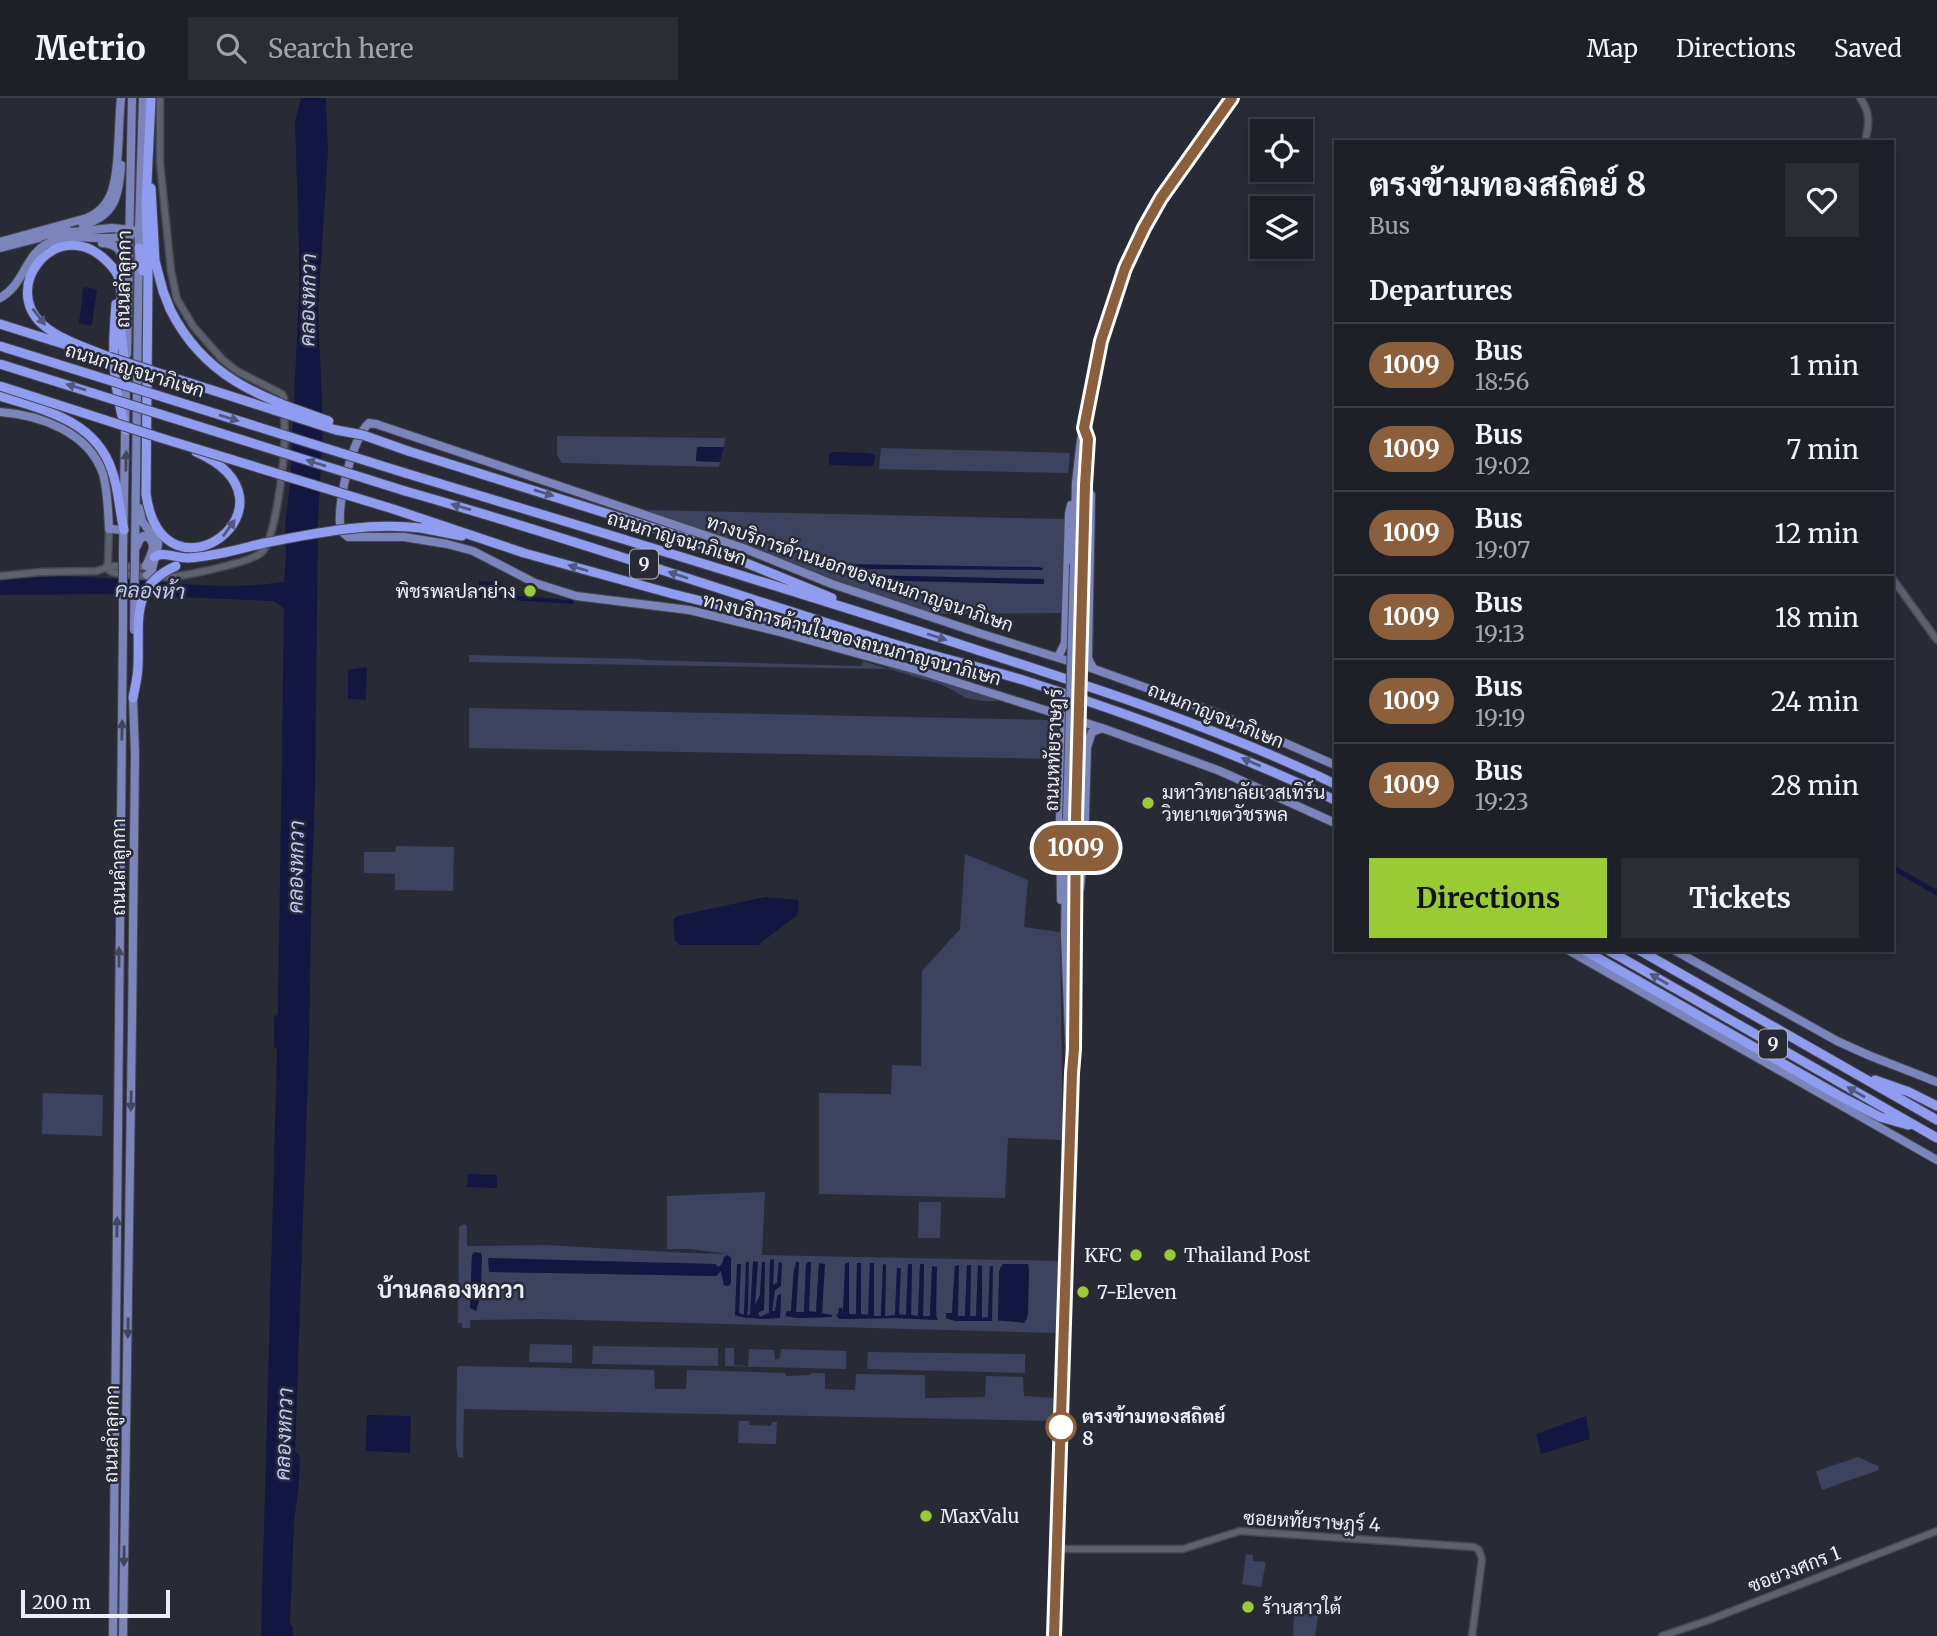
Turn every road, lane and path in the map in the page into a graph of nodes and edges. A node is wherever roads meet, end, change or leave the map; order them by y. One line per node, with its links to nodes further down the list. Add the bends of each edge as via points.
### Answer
1 (123, 98): 15 (main road, via 119,183 113,206 91,223); 17 (main road, via 113,187 105,205 87,218)
2 (132, 98): 10 (main road, ถนนลำลูกกา)
3 (143, 98): 11 (main road, ถนนลำลูกกา)
4 (151, 98): 9 (highway)
5 (160, 98): 45 (street, via 160,163 177,299 222,359 282,394 284,462 275,515 265,548 257,556 191,573 159,577)
6 (1232, 98): 36 (main road, ถนนหทัยราษฎร์, via 1161,198 1129,259 1101,341 1084,428 1088,439)
7 (1860, 98): 8 (street, via 1869,117)
8 (1865, 140)
9 (148, 162): 33 (highway, bridge, via 155,261 163,291 199,352 242,387); 35 (highway)
10 (130, 178): 11 (main road); 12 (main road, ถนนลำลูกกา)
11 (140, 178): 13 (main road, ถนนลำลูกกา)
12 (129, 232): 13 (main road); 14 (main road); 23 (main road, ถนนลำลูกกา)
13 (139, 232): 19 (main road, ถนนลำลูกกา)
14 (102, 233): 15 (main road, via 72,231); 16 (main road)
15 (36, 238): 18 (main road)
16 (85, 238): 21 (main road, via 63,237 47,243 33,256 13,289); 23 (main road, via 113,244 122,254)
17 (0, 242)
18 (0, 248)
19 (139, 248): 35 (highway, via 143,264); 37 (main road, ถนนลำลูกกา)
20 (112, 269): 25 (highway, one-way to 25, via 98,253 78,245 61,246 32,271 28,289 31,306 45,326); 27 (highway, via 120,288); 32 (highway, via 116,291 113,367)
21 (0, 298)
22 (0, 324): 25 (highway)
23 (127, 330): 27 (main road, ถนนลำลูกกา)
24 (0, 346): 48 (highway, ถนนกาญจนาภิเษก / 9, one-way to 48, bridge)
25 (109, 357): 33 (highway, bridge)
26 (0, 364): 52 (highway, ถนนกาญจนาภิเษก / 9, one-way to 26, bridge)
27 (126, 377): 32 (main road, ถนนลำลูกกา)
28 (0, 386): 34 (highway, bridge)
29 (0, 396): 39 (highway, via 60,416 93,438 114,474)
30 (0, 412): 38 (main road, via 42,421 72,435 88,449 103,475)
31 (369, 423): 53 (main road, ทางบริการด้านนอกของถนนกาญจนาภิเษก, via 743,548 832,584); 56 (main road, ทางบริการด้านในของถนนกาญจนาภิเษก, via 362,429 340,504 339,523 348,537 404,537 461,548 535,583 576,596 689,610 776,631)
32 (126, 430): 39 (main road, ถนนลำลูกกา, one-way to 32)
33 (363, 435): 48 (highway, one-way to 48, bridge, via 685,538)
34 (162, 438): 35 (highway, one-way to 34, bridge, via 146,494 158,530 185,547 217,541 228,533 238,512 232,478 205,456); 40 (highway, bridge)
35 (145, 449)
36 (1081, 484): 49 (main road, via 1069,514); 50 (main road, via 1091,495); 61 (main road, ถนนหทัยราษฎร์, bridge)
37 (136, 492): 42 (main road, ถนนลำลูกกา); 43 (main road, via 140,516 157,541)
38 (109, 529): 39 (main road); 44 (street)
39 (124, 530): 82 (main road, ถนนลำลูกกา, one-way to 39, bridge)
40 (481, 539): 41 (highway, bridge, via 421,528 352,527); 52 (highway, one-way to 40, via 673,594)
41 (221, 552): 43 (highway, via 191,558); 55 (highway, bridge, via 176,566 157,577 141,598)
42 (135, 556): 45 (main road, via 141,538 150,538 153,547); 55 (main road, ถนนลำลูกกา, bridge)
43 (155, 557): 45 (main road)
44 (107, 567): 45 (street, via 115,573); 46 (street)
45 (147, 570)
46 (0, 576)
47 (1894, 581): 51 (street)
48 (872, 615): 59 (highway, ถนนกาญจนาภิเษก / 9, one-way to 59, via 1137,702)
49 (1065, 634): 50 (main road, via 1079,641); 53 (main road)
50 (1089, 635): 54 (main road, via 1088,657)
51 (1937, 640)
52 (883, 641): 60 (highway, ถนนกาญจนาภิเษก / 9, one-way to 52, via 1132,716)
53 (1058, 657): 54 (main road, ทางบริการด้านนอกของถนนกาญจนาภิเษก)
54 (1094, 669): 58 (main road, ทางบริการด้านนอกของถนนกาญจนาภิเษก, via 1219,714)
55 (134, 698): 83 (main road, ถนนลำลูกกา, one-way to 83)
56 (1057, 713): 57 (main road, ทางบริการด้านในของถนนกาญจนาภิเษก); 63 (main road, via 1065,732 1059,889)
57 (1102, 728): 62 (main road, ทางบริการด้านในของถนนกาญจนาภิเษก, via 1220,771); 64 (main road, via 1092,732 1087,747 1084,850)
58 (1334, 765)
59 (1334, 784)
60 (1334, 800)
61 (1071, 819): 63 (main road, ถนนหทัยราษฎร์); 64 (main road, ถนนหทัยราษฎร์)
62 (1334, 822)
63 (1065, 935): 73 (main road, ถนนหทัยราษฎร์)
64 (1075, 936): 73 (main road, ถนนหทัยราษฎร์)
65 (1572, 952): 79 (main road)
66 (1588, 952): 71 (highway)
67 (1611, 952): 70 (highway, 9, one-way to 67)
68 (1643, 952): 72 (highway, 9)
69 (1678, 952): 74 (main road, via 1837,1041)
70 (1689, 997): 71 (highway); 77 (highway, 9, one-way to 70)
71 (1726, 1031): 77 (highway, via 1880,1117)
72 (1851, 1070): 75 (highway); 76 (highway, 9)
73 (1072, 1073): 81 (main road, ถนนหทัยราษฎร์)
74 (1937, 1082)
75 (1937, 1106)
76 (1937, 1120)
77 (1917, 1127): 78 (highway, 9)
78 (1937, 1138)
79 (1937, 1160)
80 (1937, 1531): 88 (street, ซอยวงศกร 1)
81 (1057, 1549): 86 (main road, ถนนหทัยราษฎร์); 87 (street, ซอยหทัยราษฎร์ 4, via 1183,1549 1240,1531 1468,1546 1479,1550 1482,1559)
82 (114, 1589): 83 (main road); 84 (main road, ถนนลำลูกกา)
83 (124, 1590): 85 (main road, ถนนลำลูกกา)
84 (113, 1636)
85 (123, 1636)
86 (1054, 1636)
87 (1472, 1636)
88 (1662, 1636)

